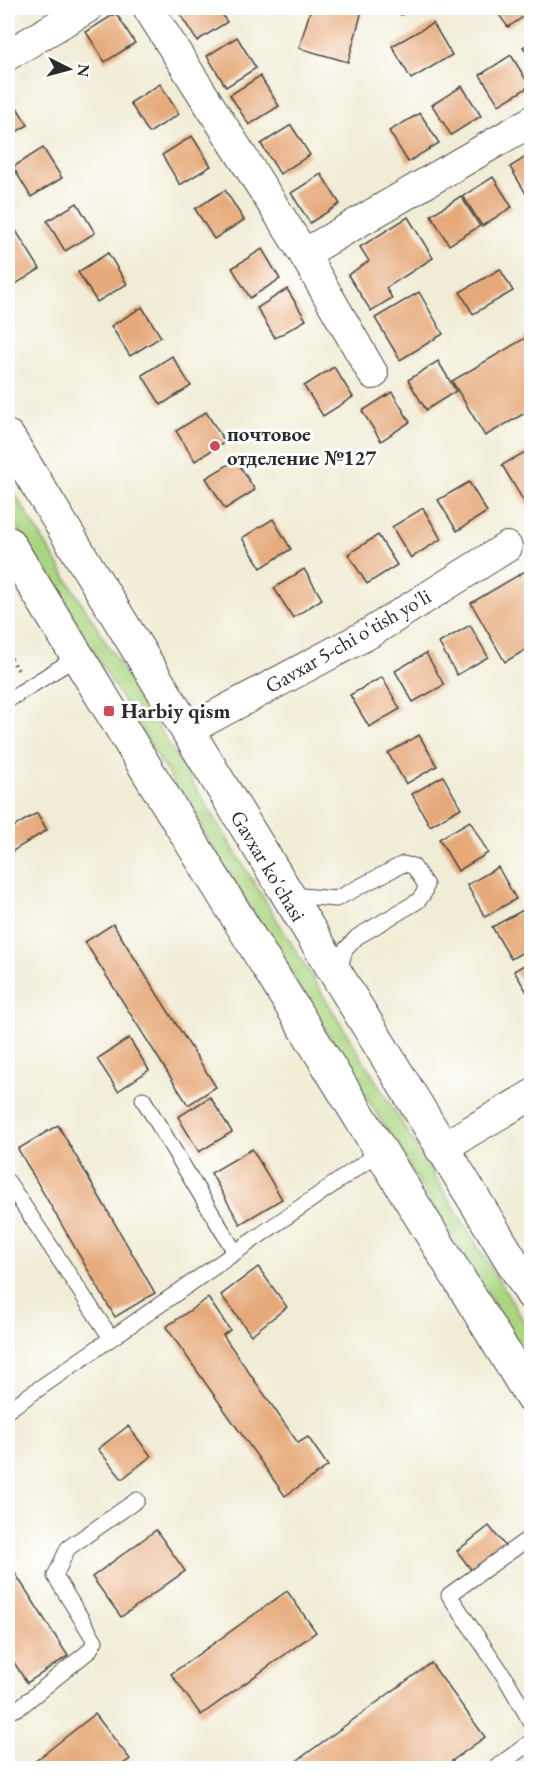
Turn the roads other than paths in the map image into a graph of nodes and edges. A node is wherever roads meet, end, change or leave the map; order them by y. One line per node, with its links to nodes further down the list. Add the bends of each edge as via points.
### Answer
1 (87, 8): 3 (street)
2 (148, 8): 5 (street)
3 (8, 55)
4 (531, 121): 5 (street)
5 (304, 254): 6 (street)
6 (373, 374)
7 (8, 436): 12 (main road, Gavxar ko'chasi)
8 (8, 543): 10 (main road)
9 (507, 547): 12 (street, Gavxar 5-chi o'tish yo'li, via 368,634)
10 (77, 657): 11 (lane); 18 (main road)
11 (8, 700)
12 (186, 731): 13 (main road, Gavxar ko'chasi)
13 (286, 894): 14 (main road, Gavxar ko'chasi); 14 (lane, via 336,899 403,864 413,866 426,885 418,901 357,937 345,950)
14 (336, 978): 17 (main road, Gavxar ko'chasi)
15 (531, 1095): 17 (street)
16 (143, 1099): 20 (lane)
17 (440, 1149): 21 (main road, Gavxar ko'chasi)
18 (380, 1152): 20 (lane); 23 (main road)
19 (8, 1182): 22 (lane)
20 (235, 1252): 22 (lane)
21 (531, 1294)
22 (111, 1338): 24 (lane)
23 (531, 1398)
24 (8, 1410)
25 (137, 1500): 27 (lane, via 68,1548 55,1576 95,1641 89,1651 20,1707)
26 (531, 1536): 28 (lane, via 449,1595 506,1679)
27 (8, 1712)
28 (531, 1724)
29 (531, 1741): 30 (lane)
30 (495, 1768)

